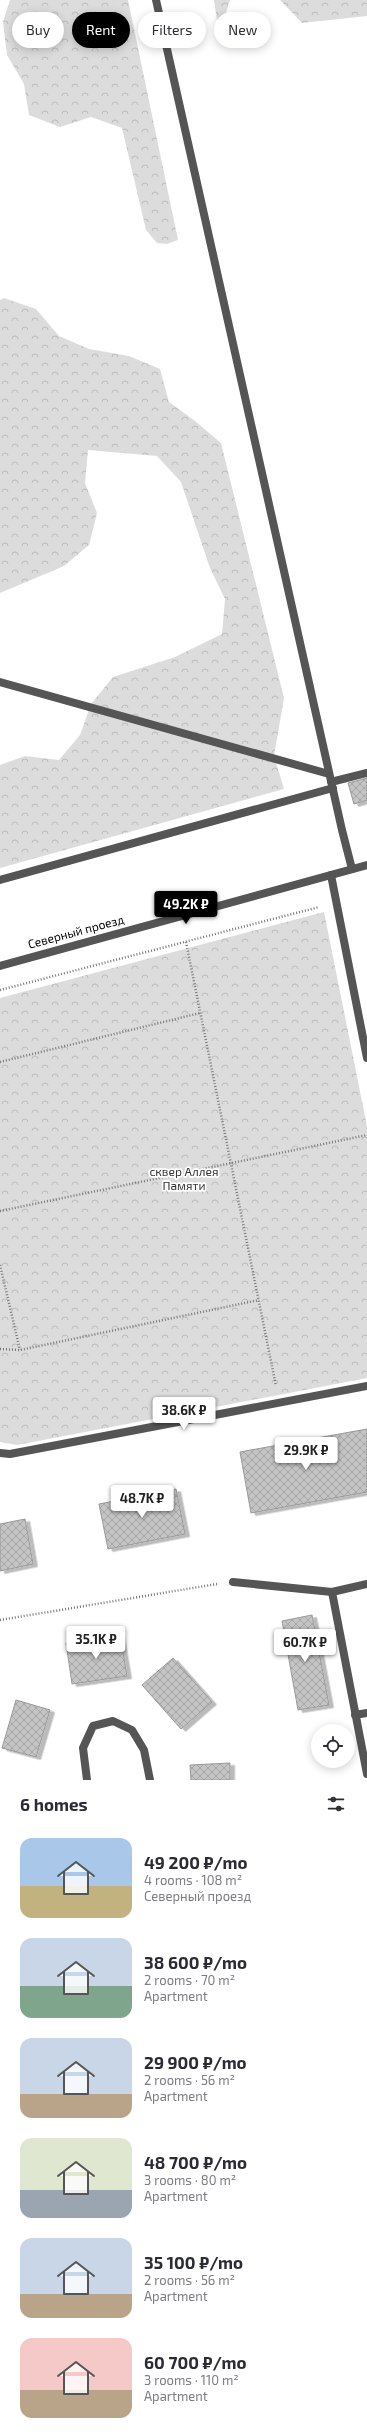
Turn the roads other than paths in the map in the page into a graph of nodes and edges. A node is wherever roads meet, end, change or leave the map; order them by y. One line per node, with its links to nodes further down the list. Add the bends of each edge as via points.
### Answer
1 (156, 0): 4 (street)
2 (0, 682): 4 (street)
3 (367, 773): 4 (street)
4 (331, 781): 6 (street); 8 (street)
5 (367, 865): 6 (street, Северный проезд)
6 (352, 869): 7 (street, Северный проезд)
7 (331, 875): 9 (street, Северный проезд); 10 (street)
8 (0, 880)
9 (0, 966)
10 (367, 1058)
11 (367, 1386): 12 (street, via 10,1454)
12 (0, 1453)
13 (233, 1582): 15 (street)
14 (367, 1584): 15 (street)
15 (332, 1592): 17 (street)
16 (367, 1713): 17 (street)
17 (355, 1715): 18 (street)
18 (367, 1774)
19 (87, 1780): 20 (street, via 83,1748 93,1726 113,1721 132,1730 144,1750)
20 (150, 1780)

